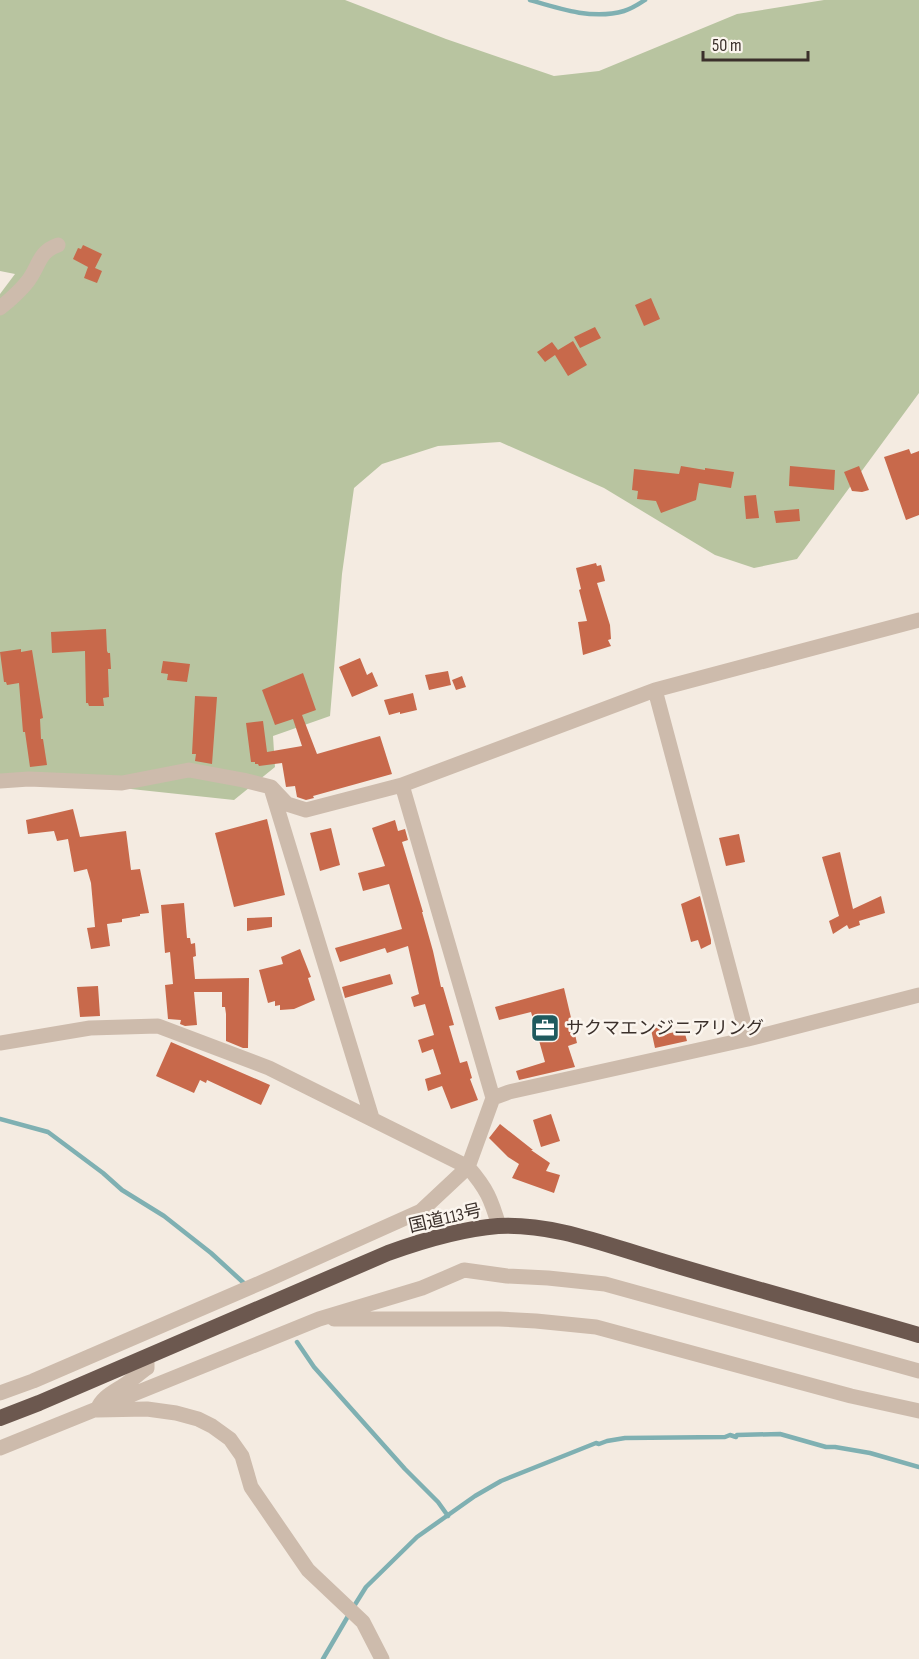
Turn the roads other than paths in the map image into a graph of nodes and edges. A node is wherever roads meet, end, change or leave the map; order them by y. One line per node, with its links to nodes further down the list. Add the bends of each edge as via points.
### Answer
1 (58, 245): 2 (street, via 47,249 29,280)
2 (0, 308)
3 (919, 620): 4 (street)
4 (655, 690): 6 (street); 9 (street)
5 (0, 781): 7 (street, via 122,783 189,770)
6 (402, 785): 7 (street, via 306,810 287,804); 11 (street)
7 (271, 787): 12 (street)
8 (919, 995): 9 (street)
9 (748, 1039): 11 (street)
10 (0, 1043): 12 (street, via 90,1028 158,1026 269,1068)
11 (493, 1098): 13 (street)
12 (372, 1118): 13 (street)
13 (468, 1167): 14 (street, via 492,1200); 19 (street, via 421,1211)
14 (499, 1226): 16 (highway, 国道113号, via 557,1231); 17 (highway, 国道113号, via 438,1236 388,1253)
15 (319, 1319): 18 (street, via 423,1288 464,1270 605,1284); 20 (street); 21 (street, via 499,1319 596,1327)
16 (919, 1335)
17 (147, 1357): 20 (street, via 147,1368 104,1398); 22 (highway, 国道113号)
18 (919, 1371)
19 (0, 1393)
20 (97, 1410): 23 (street); 24 (street, via 176,1413 198,1419 230,1439 242,1456 251,1487 308,1570 363,1622)
21 (919, 1411)
22 (0, 1418)
23 (0, 1448)
24 (382, 1659)

